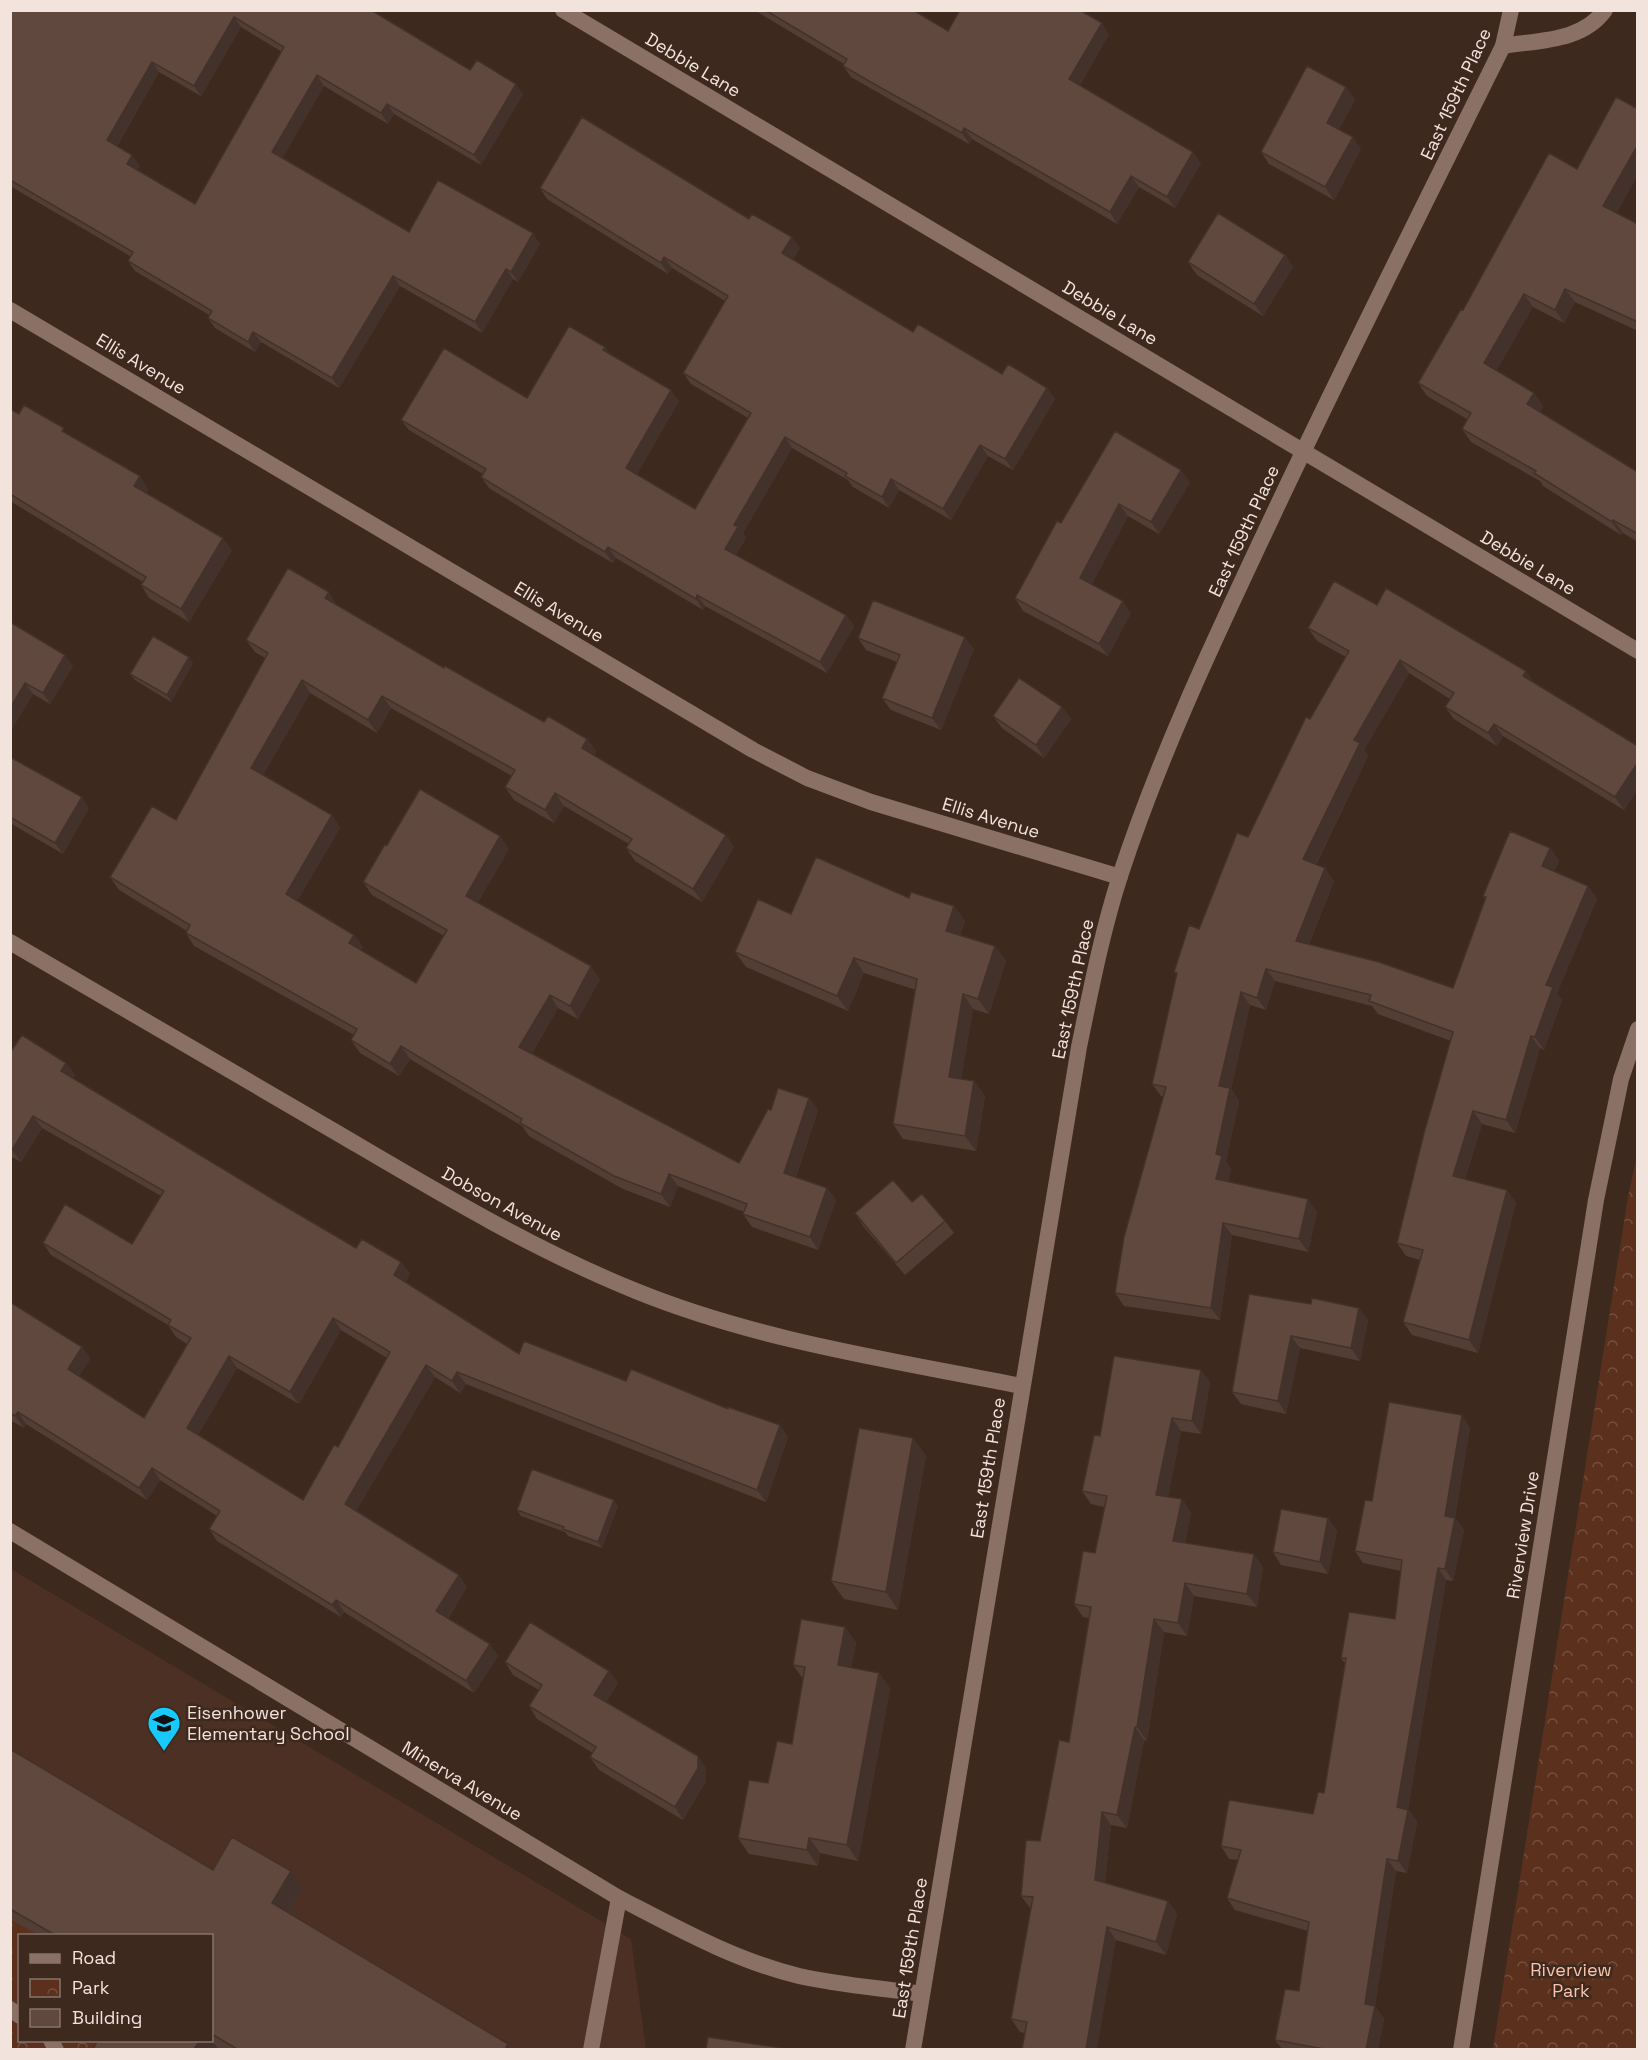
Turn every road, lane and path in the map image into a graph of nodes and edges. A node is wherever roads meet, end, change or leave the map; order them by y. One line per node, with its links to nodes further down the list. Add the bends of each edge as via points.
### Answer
1 (563, 10): 6 (street, Debbie Lane)
2 (1512, 10): 4 (street, East 159th Place)
3 (1605, 10): 4 (street, via 1598,20 1574,35)
4 (1503, 46): 6 (street, East 159th Place)
5 (10, 310): 8 (street, Ellis Avenue, via 807,778 871,802)
6 (1303, 451): 7 (street, Debbie Lane); 8 (street, East 159th Place, via 1207,655 1159,768)
7 (1638, 651)
8 (1120, 877): 11 (street, East 159th Place, via 1097,958 1079,1047)
9 (10, 942): 11 (street, Dobson Avenue, via 480,1217 637,1292 758,1331)
10 (1638, 1029): 17 (street, Riverview Drive, via 1621,1079 1596,1200)
11 (1021, 1386): 14 (street, East 159th Place)
12 (10, 1531): 13 (street, Minerva Avenue)
13 (619, 1898): 14 (street, Minerva Avenue, via 710,1945 799,1976); 15 (street)
14 (921, 1994): 16 (street, East 159th Place)
15 (591, 2049)
16 (913, 2049)
17 (1461, 2049)

